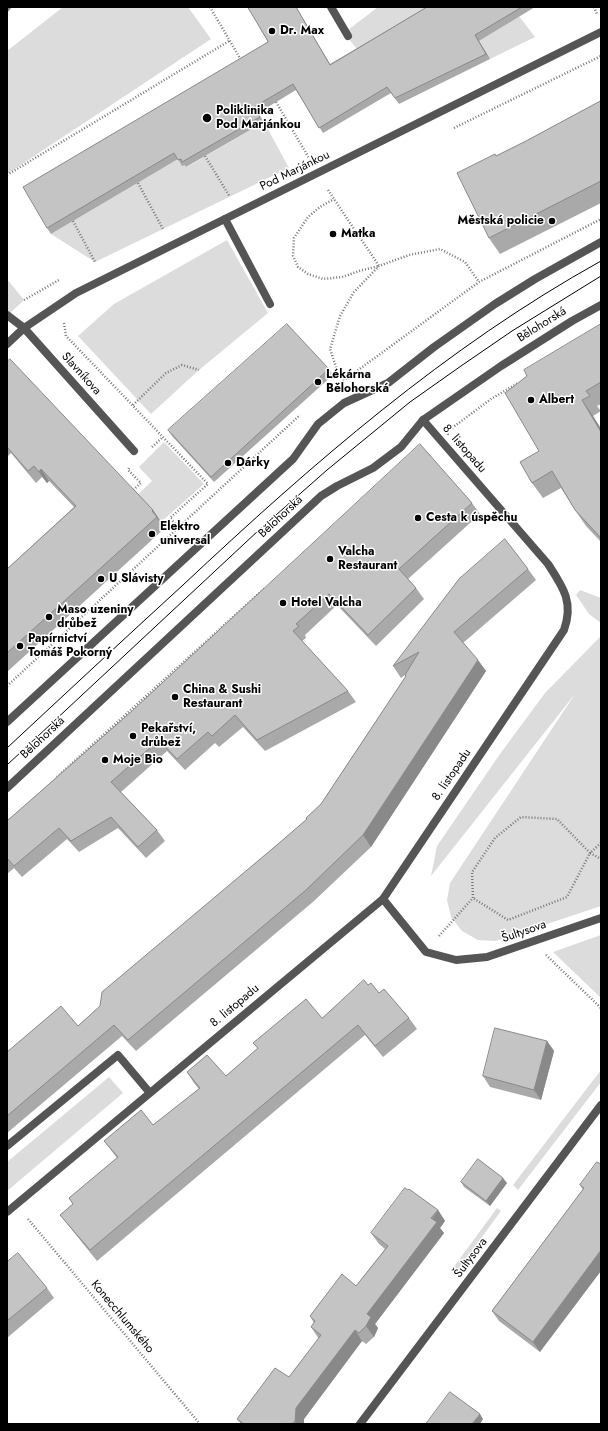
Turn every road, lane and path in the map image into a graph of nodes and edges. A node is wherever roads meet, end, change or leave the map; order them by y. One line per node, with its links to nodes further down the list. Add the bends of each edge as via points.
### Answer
1 (210, 7): 7 (path)
2 (331, 7): 6 (street)
3 (594, 7): 4 (path)
4 (598, 14)
5 (601, 32): 19 (street, Pod Marjánkou)
6 (348, 36)
7 (230, 41): 9 (path); 14 (path)
8 (601, 56): 11 (path)
9 (243, 65)
10 (276, 102): 13 (path)
11 (450, 130)
12 (205, 156): 17 (path)
13 (309, 158)
14 (7, 175)
15 (138, 183): 21 (path)
16 (321, 193): 18 (path, via 328,190)
17 (230, 197)
18 (334, 199): 24 (path); 24 (path, via 308,217 294,238 293,256 298,267 308,274 324,279 342,277)
19 (225, 219): 26 (street); 30 (street, Pod Marjánkou, via 76,293)
20 (73, 221): 23 (path)
21 (163, 229)
22 (601, 242): 41 (street, via 495,304 388,383 344,403 318,424 293,459)
23 (95, 262)
24 (378, 266): 25 (path, via 409,255 440,249 465,262); 33 (path, via 354,292 340,316 330,349 338,373)
25 (479, 282)
26 (270, 304)
27 (601, 305): 36 (street, Bělohorská, via 501,366)
28 (7, 315): 30 (street, Slavníkova)
29 (63, 318): 35 (path, via 66,336)
30 (24, 328): 31 (street, Pod Marjánkou); 38 (street, Slavníkova)
31 (7, 344)
32 (199, 370): 35 (path, via 182,365 166,373)
33 (344, 380)
34 (519, 383): 37 (path, via 491,399)
35 (132, 405): 39 (path, via 208,484 170,518)
36 (423, 420): 43 (street, Bělohorská, via 401,447 358,477 322,496); 48 (street, 8. listopadu, via 548,564 561,585 568,604 568,618 564,630)
37 (452, 428)
38 (134, 451)
39 (178, 527)
40 (267, 586): 42 (path)
41 (7, 722)
42 (54, 780)
43 (7, 788)
44 (601, 843): 45 (path)
45 (590, 853): 46 (path); 47 (path, via 567,897 508,920); 47 (path, via 557,819 521,817 495,838 472,872)
46 (601, 859)
47 (473, 898): 50 (path)
48 (382, 899): 50 (street); 53 (street, 8. listopadu)
49 (601, 918): 50 (street, Šultysova, via 487,957 456,960)
50 (426, 952)
51 (552, 961): 52 (path)
52 (601, 1008)
53 (150, 1093): 55 (street, via 118,1055); 56 (street, 8. listopadu)
54 (601, 1106): 59 (street, Šultysova)
55 (7, 1146)
56 (7, 1212)
57 (29, 1221): 58 (path, Konecchlumského)
58 (200, 1424)
59 (360, 1424)

